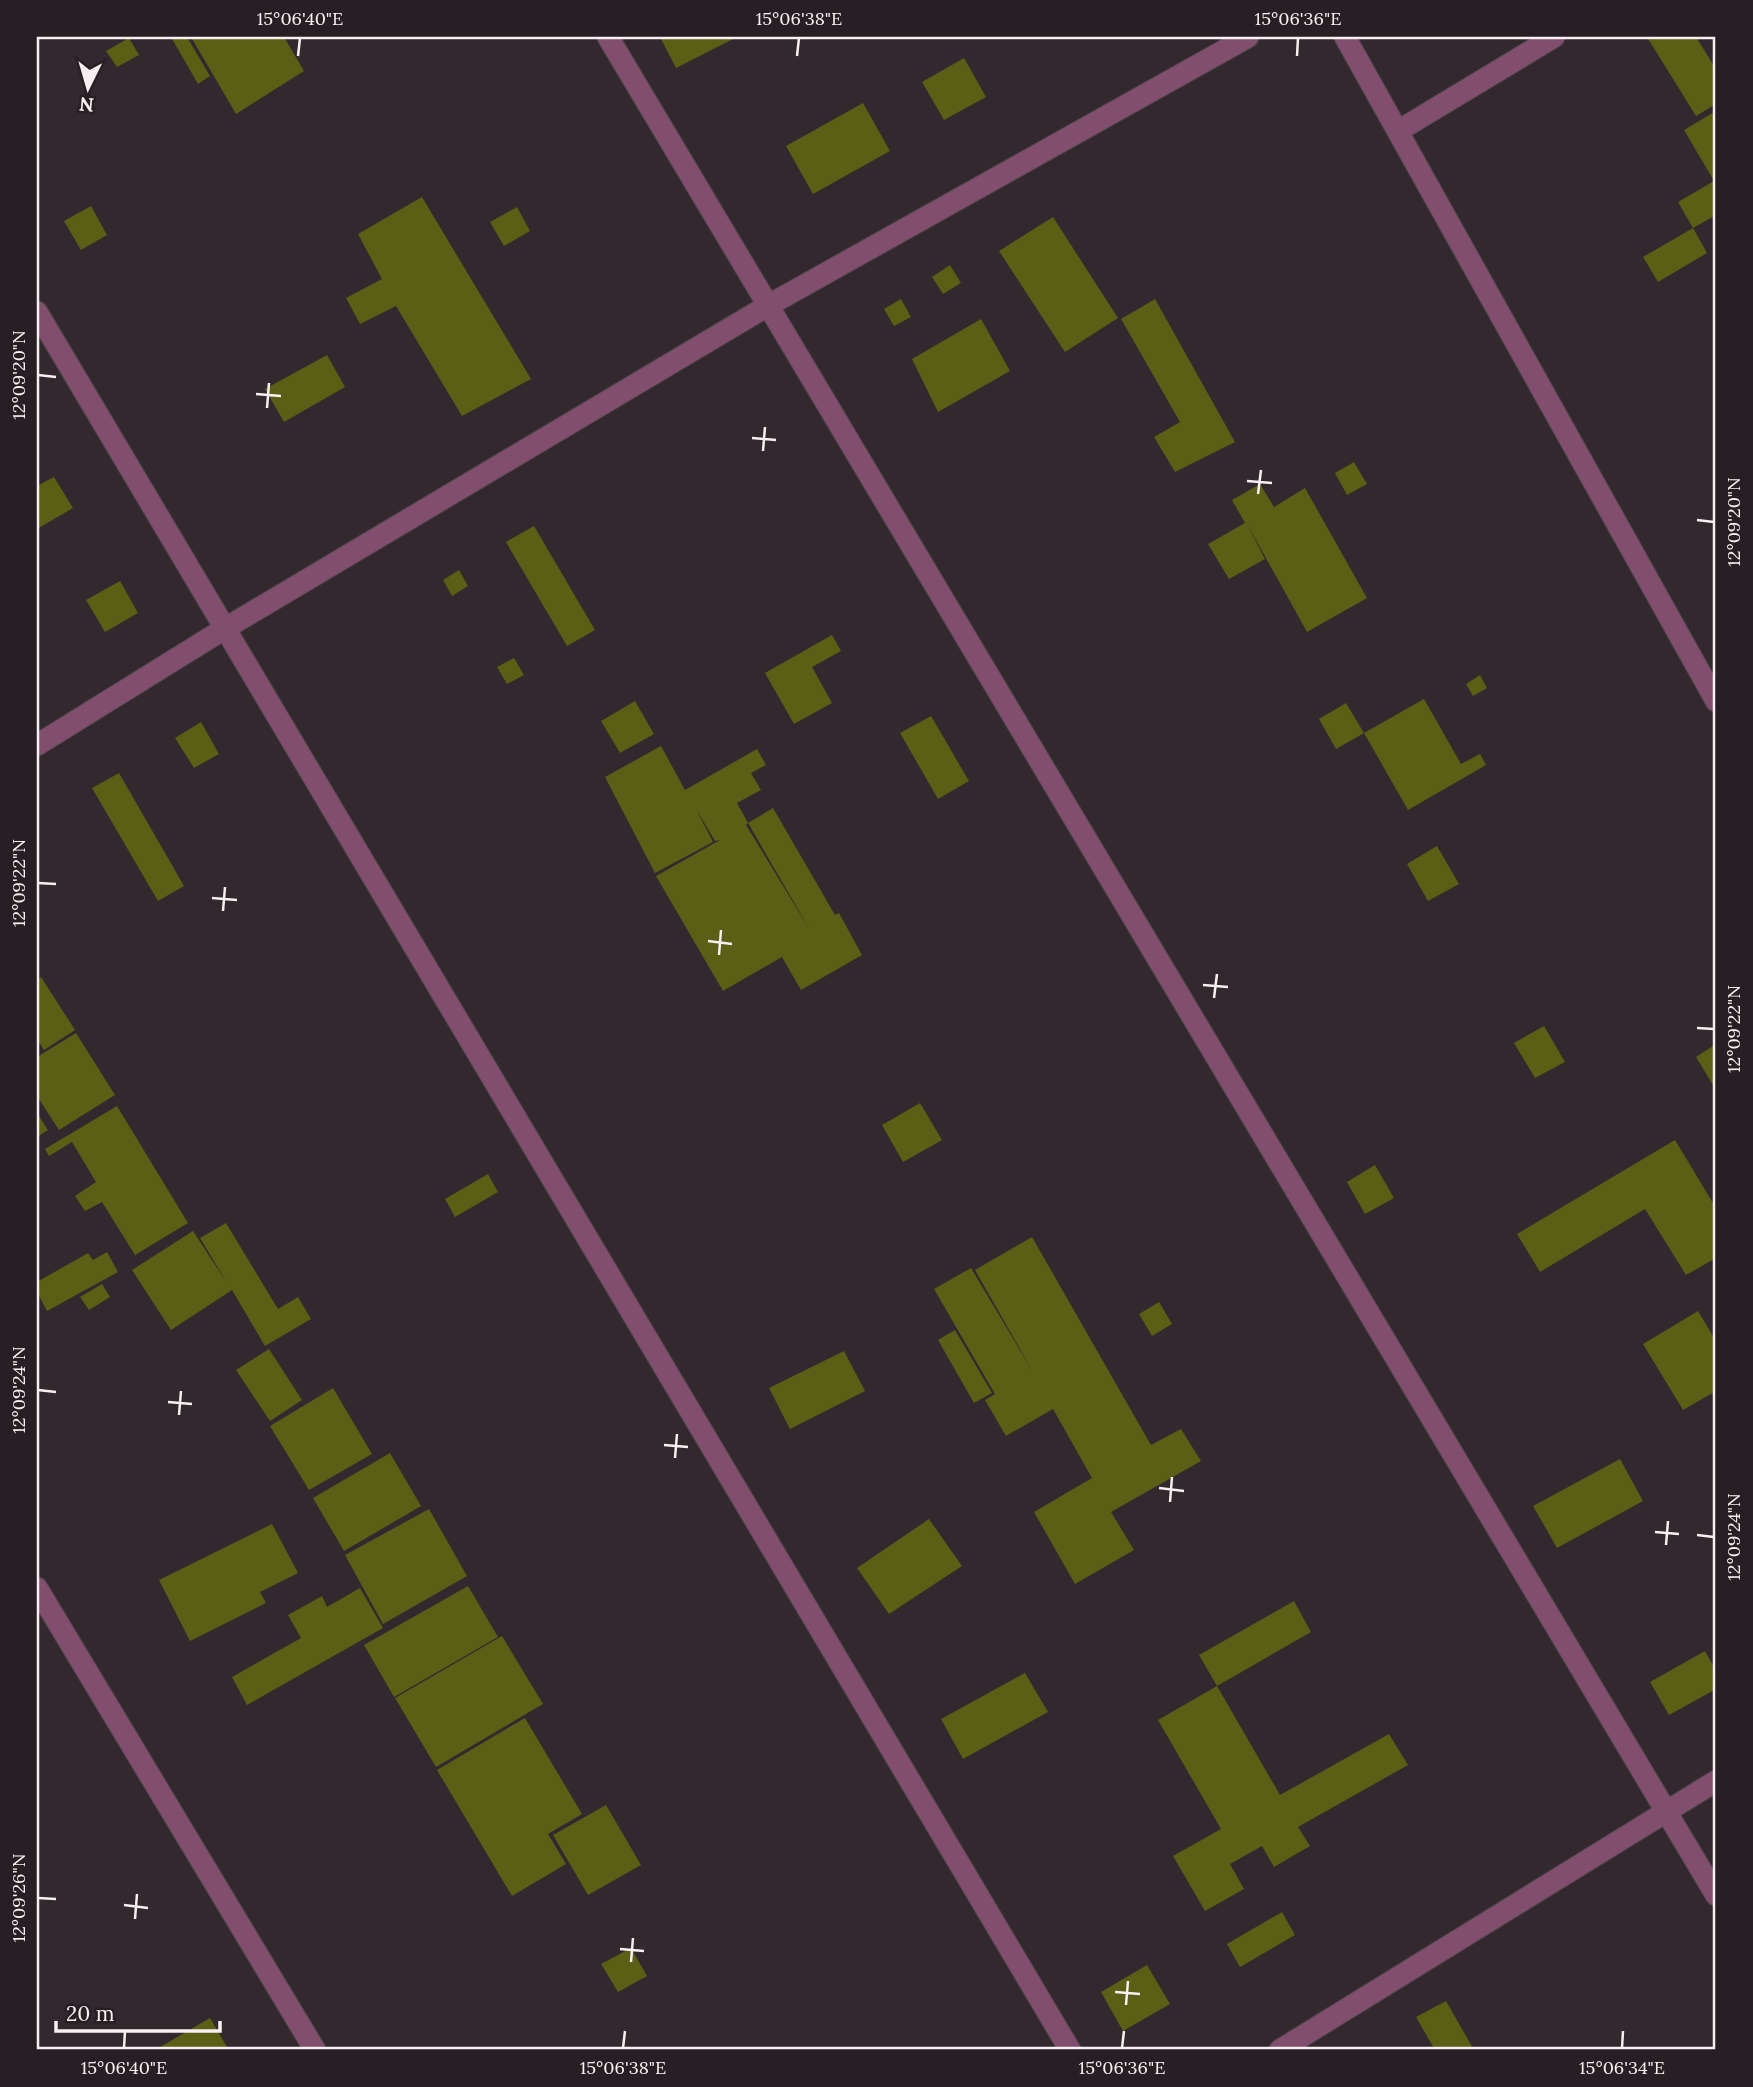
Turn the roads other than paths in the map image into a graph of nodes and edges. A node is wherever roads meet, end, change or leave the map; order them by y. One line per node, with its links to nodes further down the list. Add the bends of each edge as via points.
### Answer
1 (608, 37): 6 (street)
2 (1248, 37): 6 (street)
3 (1345, 37): 5 (street)
4 (1554, 37): 5 (street)
5 (1398, 131): 9 (street)
6 (769, 305): 8 (street); 13 (street)
7 (37, 312): 8 (street)
8 (224, 629): 10 (street); 16 (street)
9 (1716, 701)
10 (37, 745)
11 (37, 1588): 15 (street)
12 (1716, 1781): 13 (street)
13 (1668, 1812): 14 (street); 17 (street)
14 (1716, 1895)
15 (315, 2050)
16 (1070, 2050)
17 (1280, 2050)

